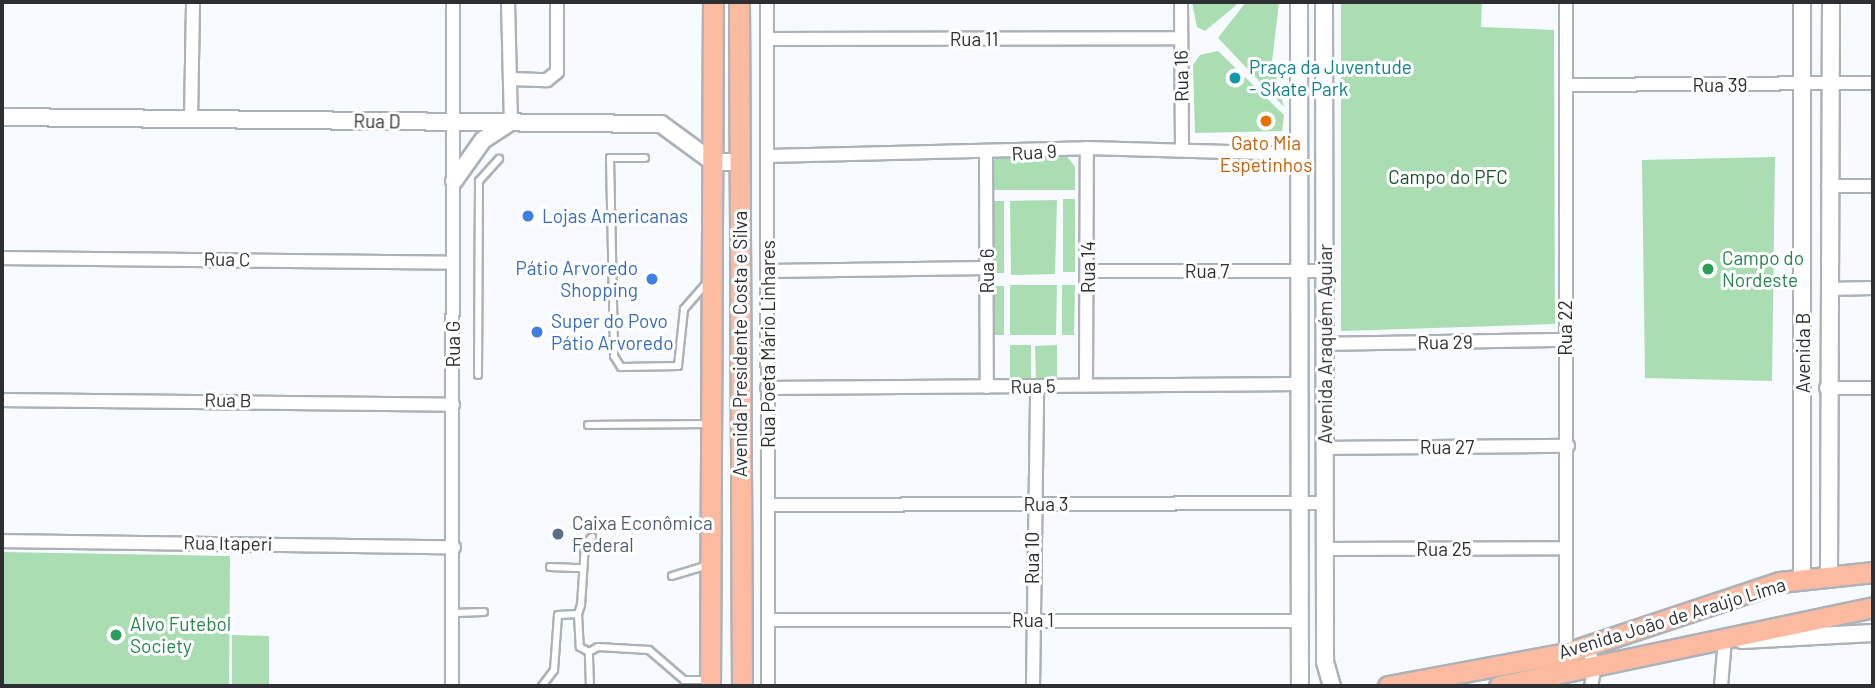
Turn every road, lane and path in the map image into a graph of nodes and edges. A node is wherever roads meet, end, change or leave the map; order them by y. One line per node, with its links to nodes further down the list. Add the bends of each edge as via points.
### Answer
1 (193, 2): 24 (street)
2 (453, 2): 25 (street, Rua G)
3 (508, 2): 18 (street)
4 (556, 2): 18 (street, via 557,72 547,80)
5 (713, 2): 34 (main road, Avenida Presidente Costa e Silva)
6 (739, 2): 35 (main road, Avenida Presidente Costa e Silva)
7 (767, 2): 15 (street, Rua Poeta Mário Linhares)
8 (1181, 2): 14 (street, Rua 16)
9 (1299, 2): 16 (street, Avenida Araquém Aguiar)
10 (1324, 2): 17 (street, Avenida Araquém Aguiar)
11 (1566, 2): 22 (street, Rua 22)
12 (1802, 2): 21 (street, Avenida B)
13 (1831, 2): 19 (street, Avenida B)
14 (1180, 38): 15 (street, Rua 11); 28 (street, Rua 16)
15 (767, 39): 31 (street, Rua Poeta Mário Linhares)
16 (1300, 40): 17 (street); 29 (street, Avenida Araquém Aguiar)
17 (1325, 40): 45 (street, Avenida Araquém Aguiar)
18 (510, 79): 26 (street)
19 (1830, 83): 20 (street, Rua 39); 21 (street, Rua 39); 37 (street, Avenida B)
20 (1873, 83)
21 (1803, 84): 22 (street, Rua 39); 80 (street, Avenida B)
22 (1566, 85): 49 (street, Rua 22)
23 (2, 117): 24 (street, Rua D)
24 (191, 119): 25 (street, Rua D)
25 (451, 122): 26 (street, Rua D); 36 (street, Rua G)
26 (511, 122): 34 (street, Rua D, via 661,124); 36 (street, via 483,140)
27 (1087, 148): 28 (street, Rua 9); 30 (street, Rua 9); 43 (street, Rua 14)
28 (1182, 149): 29 (street, Rua 9)
29 (1300, 153): 44 (street, Avenida Araquém Aguiar)
30 (986, 155): 31 (street, Rua 9); 41 (street, Rua 6)
31 (768, 156): 42 (street, Rua Poeta Mário Linhares)
32 (645, 158): 46 (lane, via 610,158 614,356 621,367 678,366 686,302)
33 (499, 159): 51 (lane, via 479,181)
34 (713, 162): 35 (street); 46 (main road, Avenida Presidente Costa e Silva)
35 (739, 162): 99 (main road, Avenida Presidente Costa e Silva)
36 (454, 181): 40 (street, Rua G)
37 (1828, 186): 38 (street); 48 (street, Avenida B)
38 (1873, 186)
39 (2, 258): 40 (street, Rua C)
40 (453, 262): 60 (street, Rua G)
41 (988, 268): 42 (street); 54 (street, Rua 6)
42 (768, 271): 55 (street, Rua Poeta Mário Linhares)
43 (1088, 271): 44 (street, Rua 7); 53 (street, Rua 14)
44 (1300, 271): 45 (street, Rua 7); 52 (street, Avenida Araquém Aguiar)
45 (1325, 271): 50 (street, Avenida Araquém Aguiar)
46 (712, 278): 61 (main road, Avenida Presidente Costa e Silva)
47 (1873, 288): 48 (street)
48 (1828, 289): 57 (street, Avenida B)
49 (1564, 340): 50 (street, Rua 29); 63 (street, Rua 22)
50 (1325, 344): 64 (street, Avenida Araquém Aguiar)
51 (478, 375)
52 (1299, 384): 53 (street, Rua 5); 65 (street, Avenida Araquém Aguiar)
53 (1086, 385): 56 (street, Rua 5)
54 (987, 387): 55 (street, Rua 5); 56 (street, Rua 5)
55 (767, 388): 68 (street, Rua Poeta Mário Linhares)
56 (1037, 388): 67 (street, Rua 10)
57 (1826, 388): 58 (street); 78 (street, Avenida B)
58 (1873, 388)
59 (2, 400): 60 (street, Rua B)
60 (453, 405): 71 (street, Rua G)
61 (712, 424): 62 (lane); 74 (main road, Avenida Presidente Costa e Silva)
62 (588, 425)
63 (1568, 446): 64 (street, Rua 27); 72 (street, Rua 22)
64 (1325, 448): 66 (street, Avenida Araquém Aguiar)
65 (1298, 503): 66 (street, Rua 3); 67 (street, Rua 3); 87 (street, Avenida Araquém Aguiar)
66 (1324, 503): 73 (street, Avenida Araquém Aguiar)
67 (1032, 504): 68 (street, Rua 3); 86 (street, Rua 10)
68 (768, 505): 85 (street, Rua Poeta Mário Linhares)
69 (592, 537): 76 (lane, via 585,544)
70 (2, 541): 71 (street, Rua Itaperi)
71 (454, 547): 83 (street, Rua G)
72 (1564, 548): 73 (street, Rua 25); 92 (street, Rua 22)
73 (1324, 549): 103 (street, Avenida Araquém Aguiar, via 1325,663)
74 (711, 565): 79 (lane); 95 (main road, Avenida Presidente Costa e Silva)
75 (550, 568): 76 (lane)
76 (583, 568): 84 (lane)
77 (1873, 572): 78 (main road, Avenida João de Araújo Lima)
78 (1829, 574): 80 (main road, Avenida João de Araújo Lima)
79 (671, 576)
80 (1802, 578): 90 (main road, Avenida João de Araújo Lima)
81 (1873, 607): 89 (main road, Avenida João de Araújo Lima)
82 (484, 612): 83 (lane)
83 (453, 613): 96 (street, Rua G)
84 (578, 614): 91 (lane, via 577,639); 97 (lane, via 558,615 554,670)
85 (768, 620): 86 (street, Rua 1); 100 (street, Rua Poeta Mário Linhares)
86 (1033, 620): 87 (street, Rua 1); 101 (street, Rua 10)
87 (1298, 621): 102 (street, Avenida Araquém Aguiar)
88 (1873, 633): 89 (street)
89 (1726, 639): 93 (main road, Avenida João de Araújo Lima); 107 (street)
90 (1586, 646): 92 (main road, Avenida João de Araújo Lima); 93 (street)
91 (589, 652): 94 (lane, via 649,650); 98 (lane)
92 (1566, 653): 104 (main road, Avenida João de Araújo Lima)
93 (1595, 666): 105 (main road, Avenida João de Araújo Lima); 106 (street)
94 (682, 683): 95 (lane)
95 (710, 683)
96 (452, 686)
97 (542, 686)
98 (590, 686)
99 (742, 686)
100 (768, 686)
101 (1033, 686)
102 (1300, 686)
103 (1332, 686)
104 (1394, 686)
105 (1499, 686)
106 (1591, 686)
107 (1721, 686)

